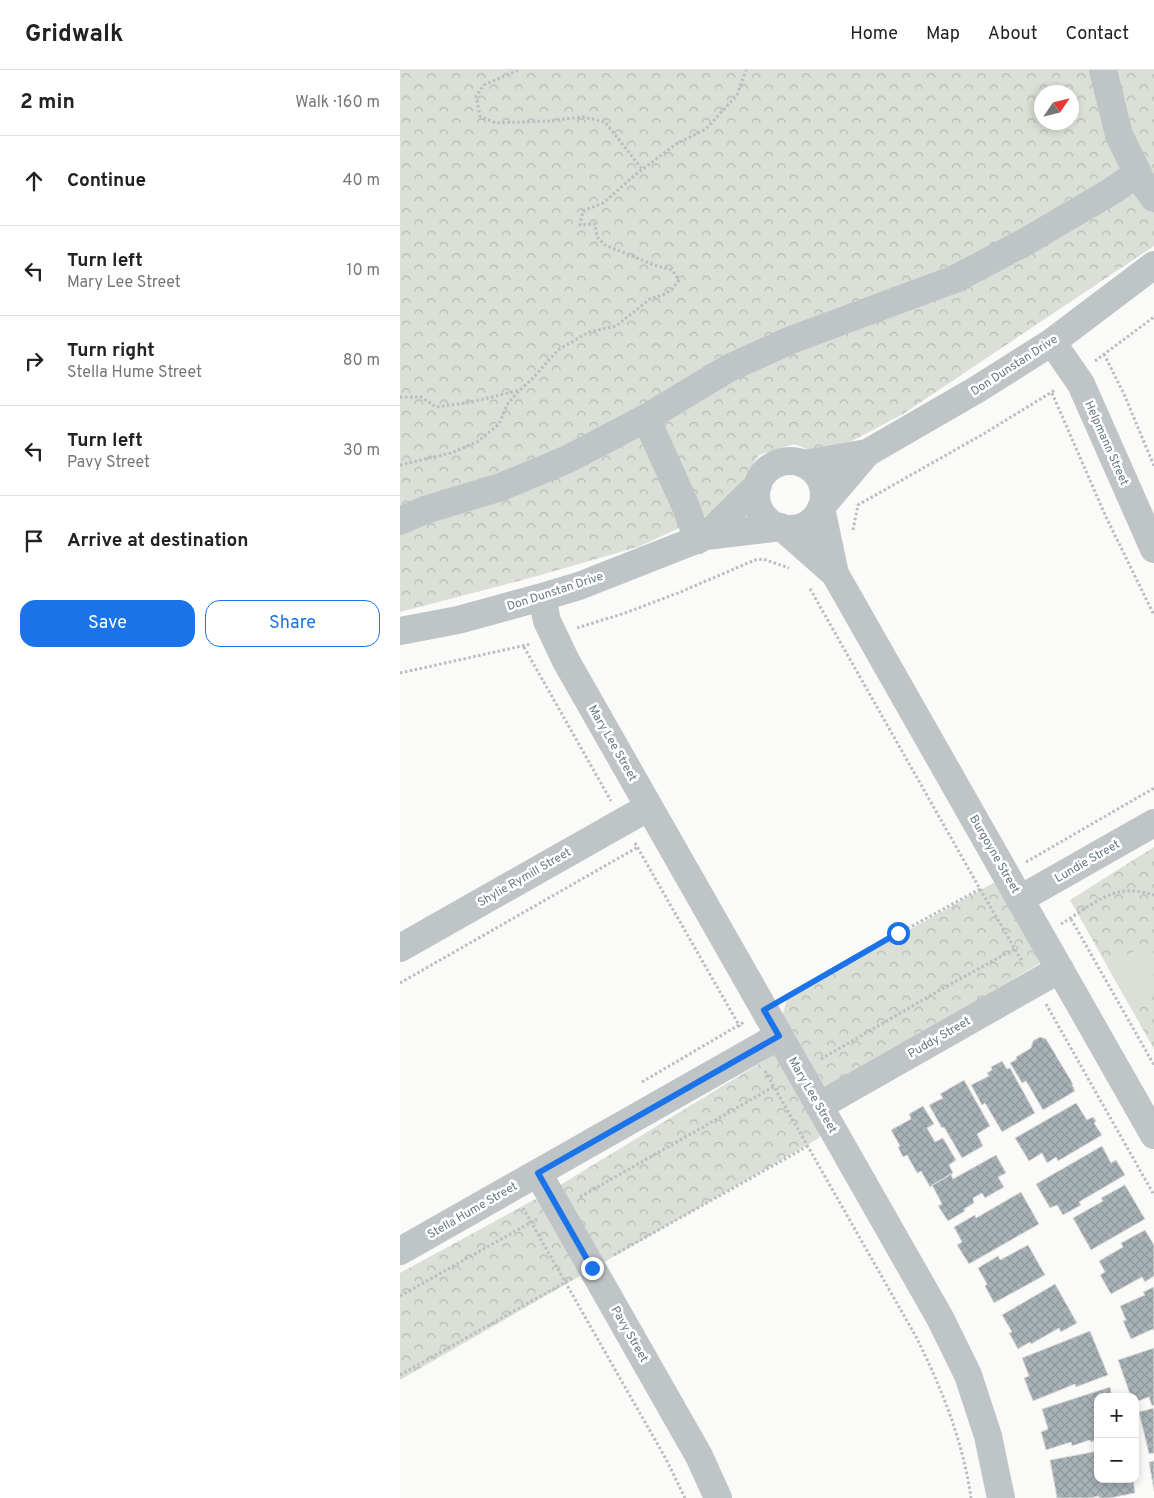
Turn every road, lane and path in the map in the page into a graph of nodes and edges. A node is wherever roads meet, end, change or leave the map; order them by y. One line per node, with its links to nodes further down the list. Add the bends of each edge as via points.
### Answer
1 (518, 70): 4 (path, via 484,85 476,96 480,116 496,123 584,117 605,122)
2 (746, 70): 4 (path, via 737,95 706,129 676,144)
3 (1102, 70): 5 (street, via 1120,135)
4 (642, 169): 12 (path, via 603,203 583,210 580,225 595,224 597,237 605,245 672,270 679,280 672,289 650,300 616,326 589,332 558,350)
5 (1138, 173): 6 (street); 15 (street, via 1033,237 955,279 791,340 729,368)
6 (1154, 198)
7 (1154, 265): 9 (street, Don Dunstan Drive)
8 (1154, 317): 10 (path)
9 (1052, 342): 11 (street, Helpmann Street); 16 (street, Don Dunstan Drive)
10 (1104, 354): 11 (path); 19 (path)
11 (1075, 376): 13 (path); 26 (street, Helpmann Street)
12 (521, 390): 14 (path, via 472,402 436,406 421,397); 18 (path, via 507,405 499,424 477,442 451,453)
13 (1052, 393): 24 (path, via 858,505); 29 (path, via 1106,517)
14 (400, 397)
15 (646, 418): 22 (street, via 560,463); 25 (street)
16 (867, 452): 17 (street, Don Dunstan Drive); 21 (street, Don Dunstan Drive)
17 (804, 464): 20 (street, via 785,461 776,464 762,476); 21 (street, via 821,482)
18 (400, 465)
19 (1154, 466)
20 (758, 485): 23 (street, via 758,506 771,522); 25 (street, Don Dunstan Drive)
21 (822, 507): 23 (street, via 810,522 792,528); 27 (street, Burgoyne Street)
22 (400, 521)
23 (782, 527): 25 (street, Don Dunstan Drive); 27 (street, Burgoyne Street)
24 (852, 532)
25 (702, 538): 28 (street, Don Dunstan Drive)
26 (1154, 548)
27 (822, 572): 31 (path, via 796,571 763,559 755,560 678,593); 37 (street, Burgoyne Street); 43 (path, via 980,889)
28 (542, 597): 30 (street, Don Dunstan Drive); 31 (street, Mary Lee Street, via 547,622)
29 (1154, 614)
30 (400, 632)
31 (554, 636): 32 (path, via 524,647); 33 (street, Mary Lee Street)
32 (400, 673)
33 (649, 807): 40 (street, Shylie Rymill Street); 43 (street, Mary Lee Street)
34 (1154, 823): 37 (street, Lundie Street)
35 (638, 847): 42 (path)
36 (1154, 895): 38 (path, via 1118,892)
37 (1020, 899): 39 (street, Burgoyne Street)
38 (1071, 919): 39 (path); 45 (path)
39 (1041, 935): 41 (street, Burgoyne Street); 46 (path)
40 (400, 948)
41 (1060, 969): 48 (street, Puddy Street); 49 (street, Burgoyne Street)
42 (400, 983)
43 (764, 1010): 44 (street, Mary Lee Street); 47 (path)
44 (779, 1036): 46 (street, Mary Lee Street); 50 (street, Stella Hume Street)
45 (1154, 1065)
46 (800, 1072): 48 (street, Mary Lee Street); 52 (path)
47 (635, 1086)
48 (819, 1106): 58 (street, Mary Lee Street, via 940,1318 968,1375 988,1436)
49 (1154, 1135)
50 (538, 1173): 51 (street, Stella Hume Street); 52 (street, Pavy Street)
51 (511, 1188): 53 (path); 54 (street, Stella Hume Street)
52 (558, 1208): 53 (path); 57 (street, Pavy Street, via 699,1456)
53 (531, 1223): 55 (path); 56 (path)
54 (400, 1251)
55 (400, 1296)
56 (685, 1498)
57 (718, 1498)
58 (1001, 1498)

